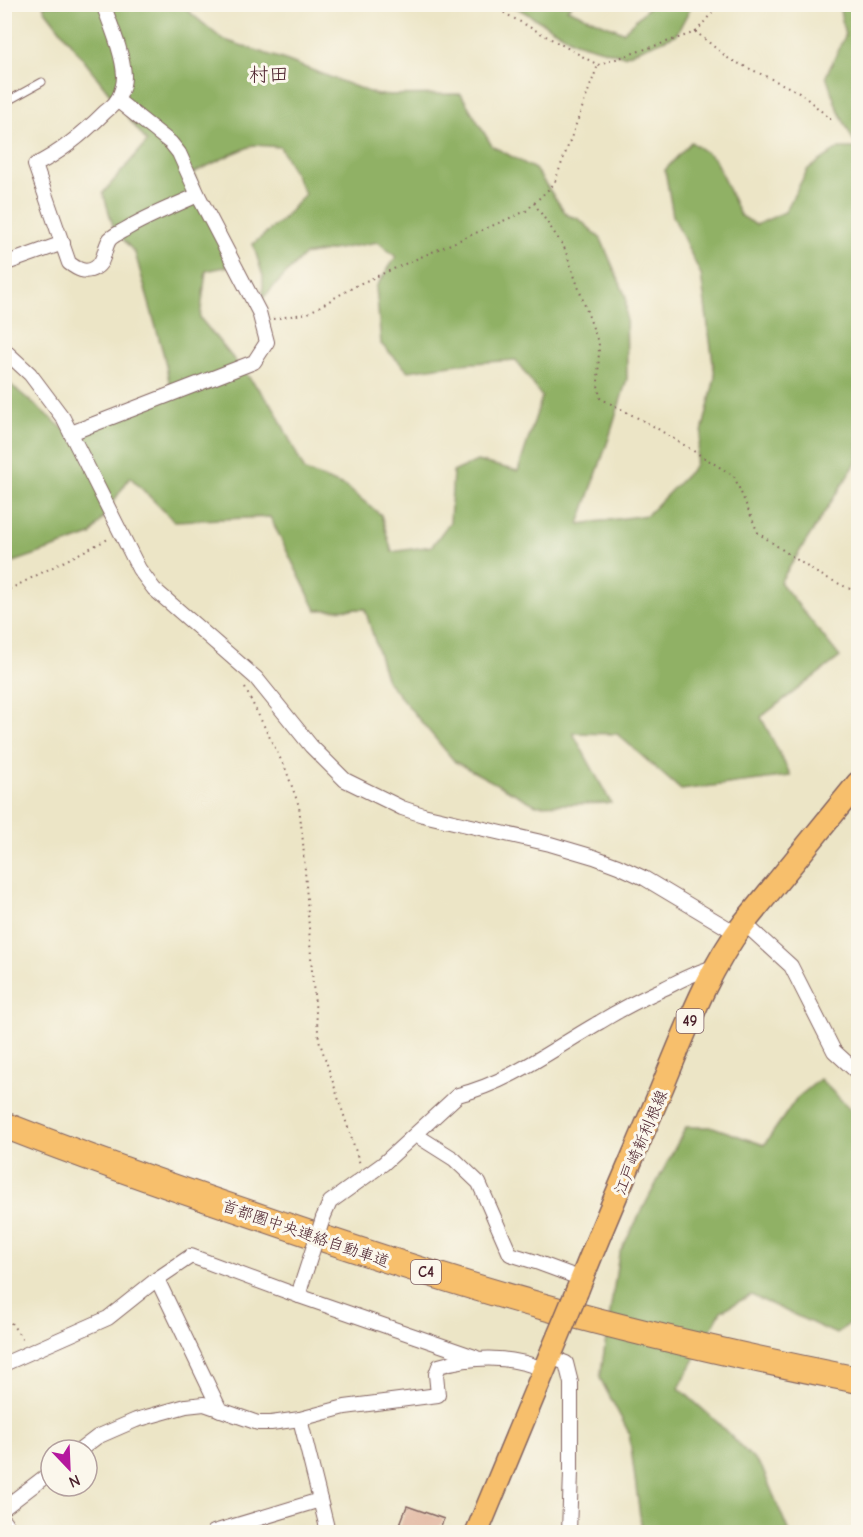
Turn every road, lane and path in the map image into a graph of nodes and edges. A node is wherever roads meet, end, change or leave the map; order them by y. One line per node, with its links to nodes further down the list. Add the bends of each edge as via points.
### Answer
1 (103, 4): 7 (street, via 124,77)
2 (488, 4): 5 (path)
3 (719, 4): 4 (path)
4 (696, 32): 5 (path); 9 (path, via 729,59 799,92)
5 (598, 65): 11 (path, via 554,184)
6 (42, 82): 8 (lane)
7 (117, 100): 10 (street, via 171,143); 12 (street, via 74,139 34,165)
8 (4, 103)
9 (834, 122)
10 (198, 195): 12 (street, via 161,210 111,239 101,262 94,268 83,271 69,263); 14 (street)
11 (534, 203): 14 (path, via 526,211 358,284 308,313); 19 (path, via 564,247 599,345 600,398 734,476 758,533 815,572)
12 (63, 243): 13 (street)
13 (4, 264)
14 (262, 322): 16 (street, via 267,342 254,362)
15 (4, 350): 16 (street, via 30,374)
16 (71, 433): 17 (street)
17 (121, 533): 18 (path); 20 (street, via 154,589)
18 (4, 592)
19 (858, 593)
20 (256, 678): 22 (street, via 311,747 345,780 423,815 594,857); 27 (path, via 245,687 286,770 299,806 318,1040)
21 (858, 783): 22 (main road, 江戸崎新利根線 / 49)
22 (740, 928): 23 (main road, 江戸崎新利根線 / 49); 24 (street, via 791,966 834,1050)
23 (715, 967): 26 (street, via 700,970 642,998 526,1067 458,1095); 29 (main road, 江戸崎新利根線 / 49)
24 (858, 1073)
25 (4, 1125): 36 (highway, 首都圏中央連絡自動車道 / C4, via 373,1256 517,1299 674,1341)
26 (416, 1135): 27 (street); 29 (street, via 454,1159 479,1183 510,1254 536,1262)
27 (365, 1177): 30 (street, bridge, via 330,1202)
28 (157, 1279): 30 (street, via 191,1256); 32 (street, via 108,1318); 37 (street)
29 (579, 1285): 34 (main road, 江戸崎新利根線 / 49, bridge)
30 (300, 1291): 33 (street)
31 (4, 1313): 32 (path)
32 (34, 1351): 35 (street)
33 (478, 1358): 34 (street); 38 (street, via 439,1366 438,1395 345,1407)
34 (549, 1360): 47 (main road, 江戸崎新利根線 / 49); 48 (street, via 566,1363 571,1383)
35 (4, 1364)
36 (858, 1380)
37 (220, 1410): 38 (street, via 258,1424); 39 (street, via 204,1404 186,1406 135,1420)
38 (300, 1419): 41 (street)
39 (96, 1438)
40 (39, 1481): 42 (street)
41 (320, 1500): 45 (street); 46 (street)
42 (4, 1508)
43 (4, 1521): 44 (street)
44 (11, 1533)
45 (214, 1533)
46 (328, 1533)
47 (477, 1533)
48 (569, 1533)

